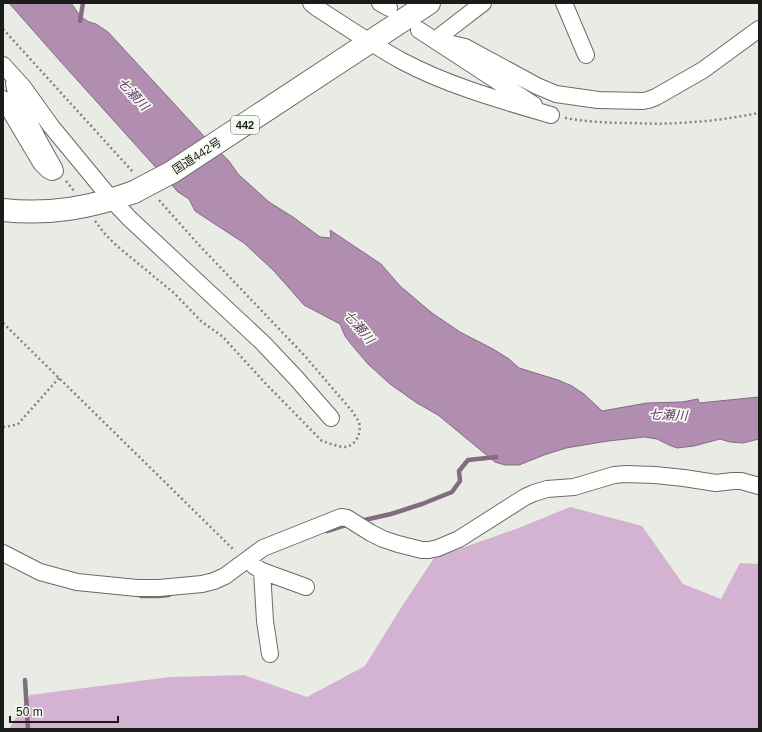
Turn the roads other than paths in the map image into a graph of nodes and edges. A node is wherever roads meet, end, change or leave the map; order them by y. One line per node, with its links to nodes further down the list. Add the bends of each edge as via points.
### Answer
1 (311, 3): 8 (street)
2 (429, 3): 8 (highway, 国道442号 / 442)
3 (483, 3): 7 (street)
4 (564, 3): 9 (street)
5 (759, 29): 7 (street, via 703,70 653,99 643,101 598,100 556,94 465,47)
6 (419, 30): 7 (street)
7 (435, 40): 8 (street, via 551,115 454,84)
8 (362, 47): 13 (highway, 国道442号 / 442, bridge, via 172,172 135,184)
9 (586, 54)
10 (3, 65): 11 (street)
11 (15, 78): 12 (street, via 18,99 55,171 48,170 41,163); 13 (street)
12 (3, 99)
13 (112, 200): 14 (highway, 国道442号 / 442, via 53,211); 15 (street, via 263,343)
14 (3, 210)
15 (331, 418)
16 (759, 486): 18 (street, via 733,481 716,483 626,474 574,487 534,493 460,539 438,548 422,550 398,544 371,533 348,518 341,517 263,548)
17 (3, 553): 18 (street, via 40,572 77,582 137,588 202,584 225,576)
18 (245, 561): 19 (street)
19 (262, 571): 20 (street); 21 (street)
20 (306, 587)
21 (270, 654)

